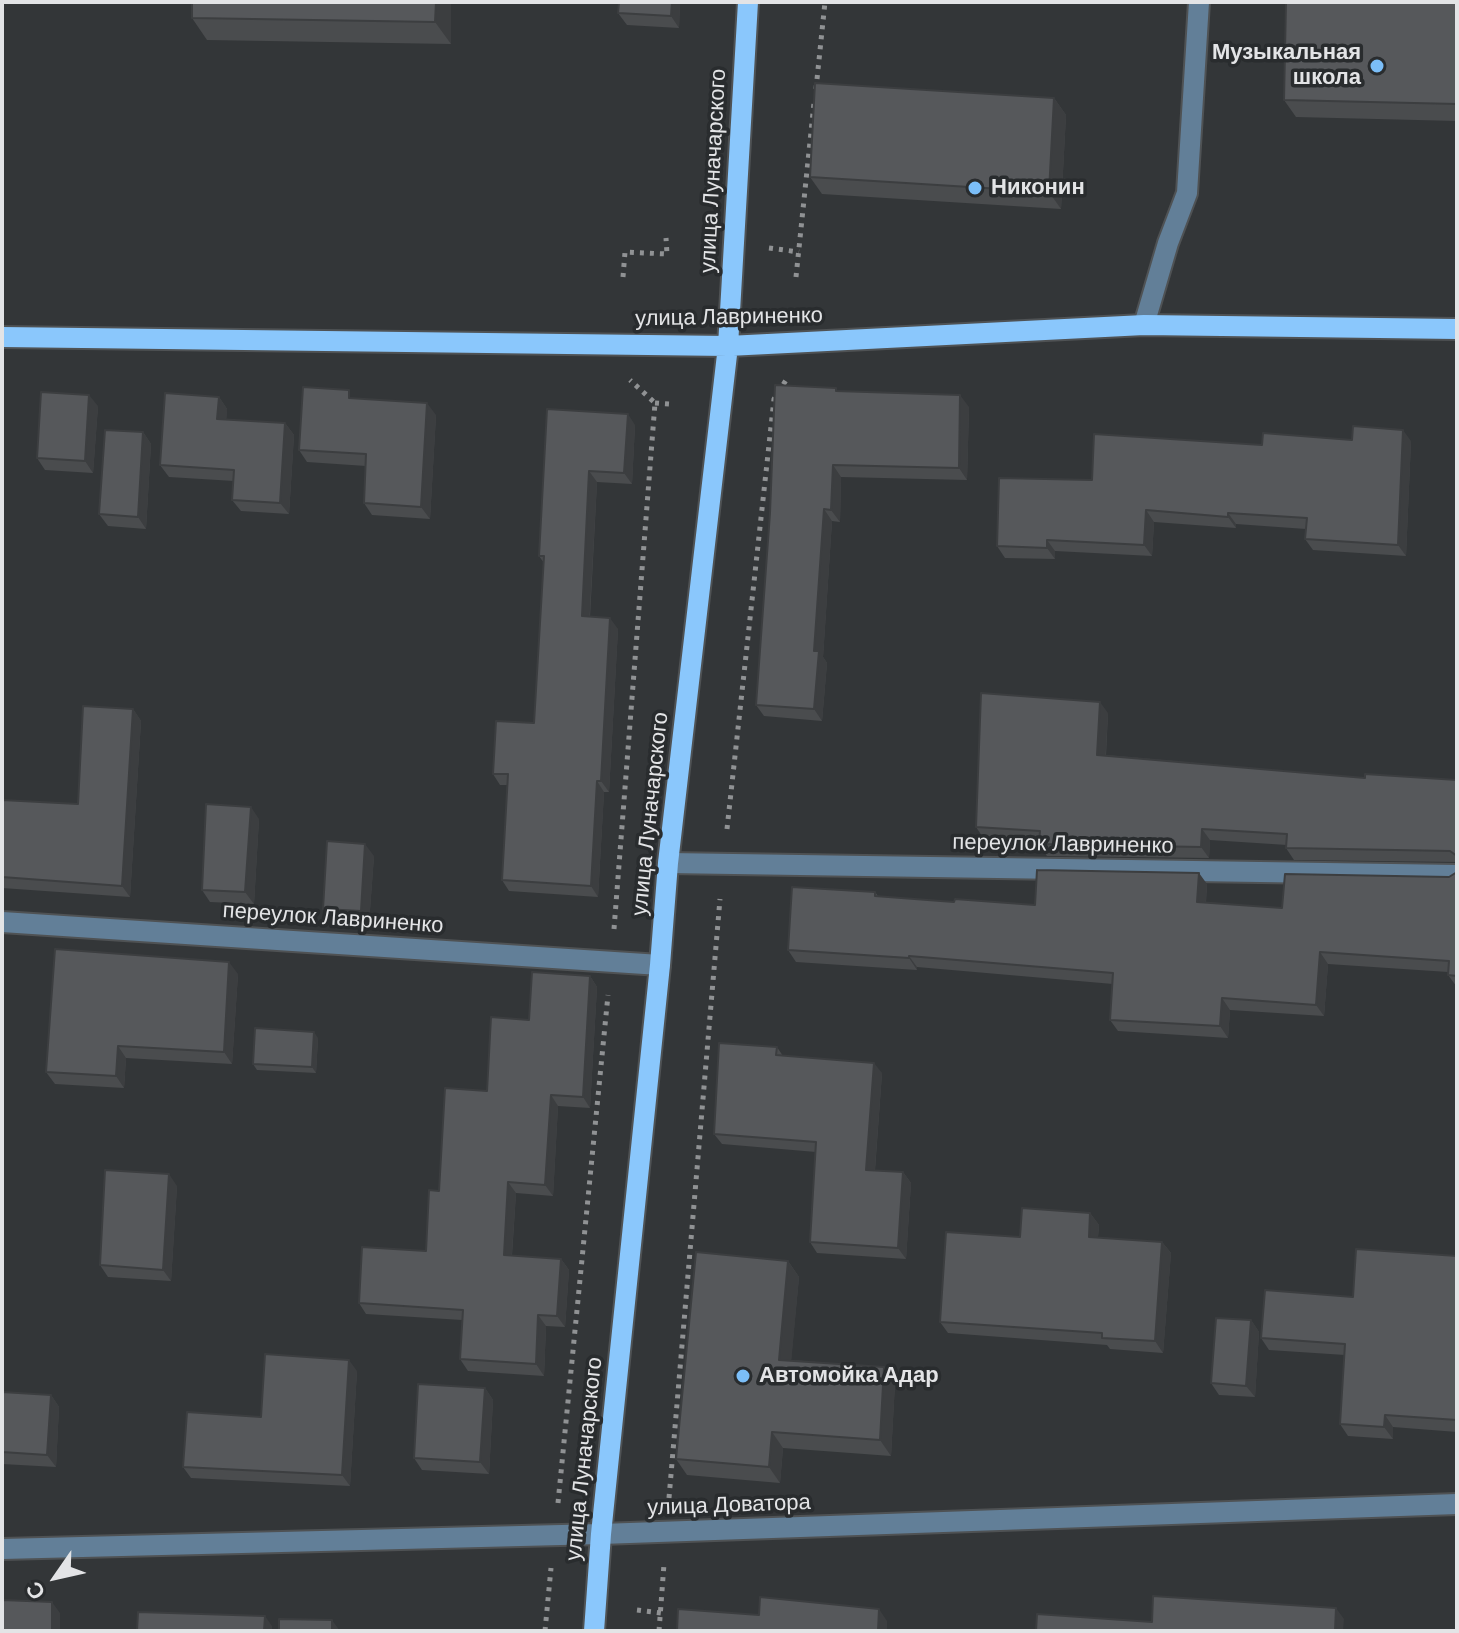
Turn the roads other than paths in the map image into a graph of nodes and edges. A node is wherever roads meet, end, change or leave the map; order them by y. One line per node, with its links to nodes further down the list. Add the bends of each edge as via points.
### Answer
1 (748, 2): 6 (main road, улица Луначарского)
2 (1199, 2): 3 (street, via 1187,193)
3 (1144, 325): 4 (main road, улица Лавриненко); 6 (main road, улица Лавриненко)
4 (1457, 329)
5 (2, 337): 6 (main road, улица Лавриненко)
6 (728, 346): 7 (main road, улица Луначарского)
7 (668, 863): 8 (street, переулок Лавриненко); 10 (main road, улица Луначарского)
8 (1457, 875)
9 (2, 922): 10 (street, переулок Лавриненко)
10 (660, 965): 12 (main road, улица Луначарского)
11 (1457, 1504): 12 (street, улица Доватора)
12 (601, 1534): 13 (street, улица Доватора); 14 (main road, улица Луначарского)
13 (2, 1549)
14 (594, 1631)

